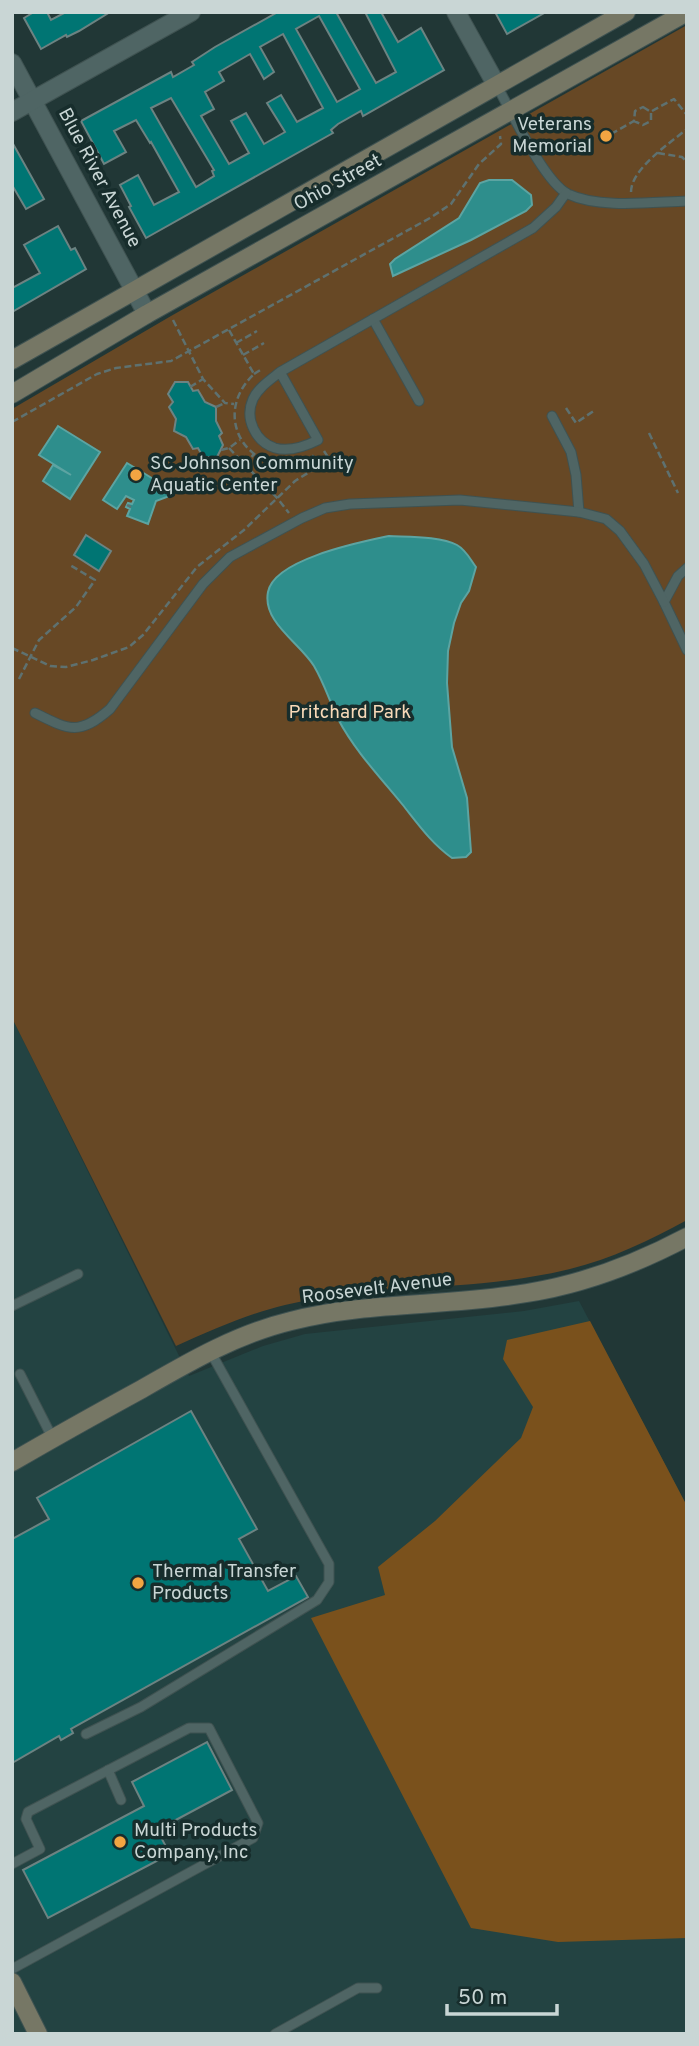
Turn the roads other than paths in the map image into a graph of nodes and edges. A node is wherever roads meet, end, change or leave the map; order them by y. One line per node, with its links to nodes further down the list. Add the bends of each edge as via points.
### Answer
1 (191, 12): 7 (street)
2 (456, 12): 6 (street)
3 (626, 12): 6 (street, Ohio Street)
4 (687, 12): 8 (street, Ohio Street)
5 (12, 63): 7 (street, Blue River Avenue)
6 (497, 86): 8 (lane); 12 (street, Ohio Street)
7 (33, 100): 9 (street); 12 (street, Blue River Avenue)
8 (511, 111): 10 (lane, via 540,164); 13 (street, Ohio Street)
9 (12, 112)
10 (566, 193): 11 (lane, via 594,202); 14 (lane, via 533,228)
11 (687, 201)
12 (135, 289): 13 (street, Blue River Avenue); 15 (street, Ohio Street)
13 (147, 314): 17 (street, Ohio Street)
14 (373, 319): 16 (lane); 18 (lane)
15 (12, 360)
16 (280, 372): 16 (lane, via 253,399 250,413 255,432 276,449 318,440)
17 (12, 394)
18 (419, 401)
19 (552, 416): 20 (lane, via 571,452)
20 (579, 512): 22 (lane, via 606,519 620,531); 24 (lane, via 460,500 349,503 325,508 230,557 203,584 97,721 65,728)
21 (687, 568): 22 (lane)
22 (664, 601): 23 (lane)
23 (687, 650)
24 (35, 713)
25 (687, 1237): 28 (street, Roosevelt Avenue, via 612,1272 569,1285 483,1299 326,1313 254,1332)
26 (78, 1274): 27 (lane)
27 (12, 1306)
28 (210, 1351): 30 (street, Roosevelt Avenue); 32 (lane, via 329,1564 329,1582 317,1600 287,1621)
29 (20, 1374): 30 (lane)
30 (53, 1439): 31 (street, Roosevelt Avenue)
31 (12, 1462)
32 (86, 1734)
33 (108, 1770): 34 (lane); 35 (lane, via 28,1812 26,1819 40,1849); 36 (lane, via 189,1728 209,1728 258,1823 253,1838)
34 (121, 1800)
35 (12, 1864)
36 (12, 1969)
37 (12, 1982): 39 (street)
38 (377, 1988): 40 (lane, via 358,1988)
39 (38, 2034)
40 (275, 2034)

